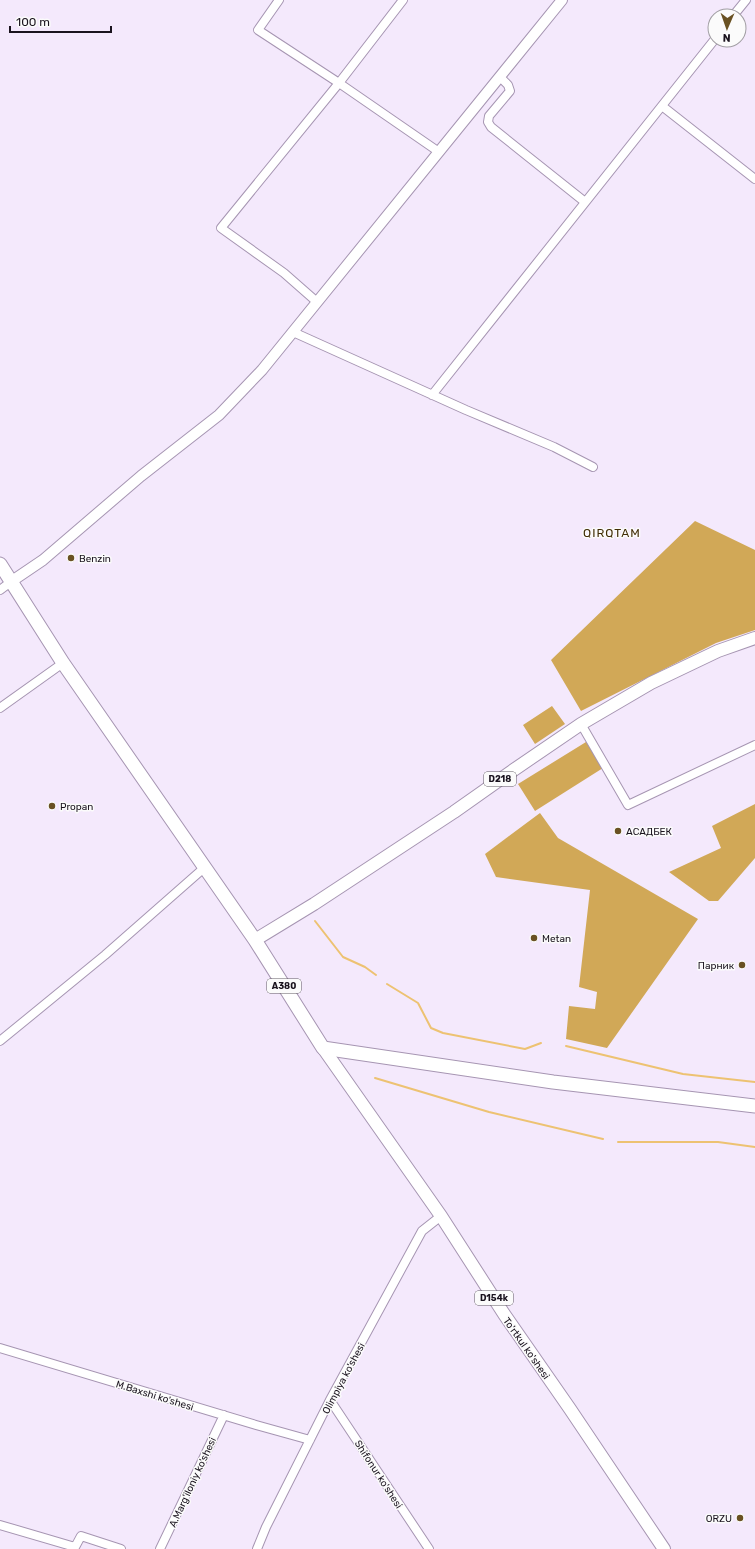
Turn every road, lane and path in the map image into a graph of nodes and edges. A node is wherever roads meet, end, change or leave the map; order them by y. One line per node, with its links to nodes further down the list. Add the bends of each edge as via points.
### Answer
1 (279, 0): 8 (street, via 258,30)
2 (402, 0): 8 (street)
3 (562, 0): 7 (street)
4 (746, 0): 5 (street)
5 (740, 8)
6 (708, 48): 9 (street)
7 (500, 77): 10 (street); 12 (street, via 510,91 489,116 488,122 491,127)
8 (339, 83): 10 (street); 13 (street, via 222,228 284,273)
9 (662, 106): 11 (street); 12 (street)
10 (438, 152): 13 (street)
11 (755, 179)
12 (585, 202): 15 (street)
13 (316, 302): 14 (street)
14 (293, 332): 15 (street); 18 (street, via 262,370 219,415 141,476 43,560)
15 (432, 395): 16 (street, via 554,447)
16 (593, 467)
17 (0, 564): 18 (highway, A380)
18 (12, 581): 19 (street); 21 (highway, A380)
19 (0, 590)
20 (755, 638): 23 (main road, D218, via 718,651 651,683)
21 (63, 663): 22 (street); 25 (highway, A380)
22 (0, 708)
23 (581, 724): 24 (street, via 628,805); 26 (main road, D218, via 454,812 321,900)
24 (755, 745)
25 (204, 868): 26 (highway, A380); 27 (street, via 106,955)
26 (255, 940): 28 (highway, A380)
27 (0, 1041)
28 (323, 1048): 29 (highway, via 552,1082); 30 (main road, To'rtkul ko'shesi / D154k)
29 (755, 1106)
30 (441, 1216): 32 (street, Olimpiya ko'shesi, via 422,1231); 41 (main road, To'rtkul ko'shesi / D154k, via 504,1314)
31 (0, 1348): 33 (street, M.Baxshi ko'shesi)
32 (330, 1400): 34 (street, Olimpiya ko'shesi); 40 (street, Shifonur ko'shesi)
33 (224, 1416): 34 (street, M.Baxshi ko'shesi); 38 (street, A.Marg'iloniy ko'shesi)
34 (310, 1440): 39 (street, Olimpiya ko'shesi)
35 (0, 1525): 36 (street)
36 (75, 1548): 37 (street, via 81,1536)
37 (121, 1549)
38 (160, 1549)
39 (257, 1549)
40 (428, 1549)
41 (664, 1549)

